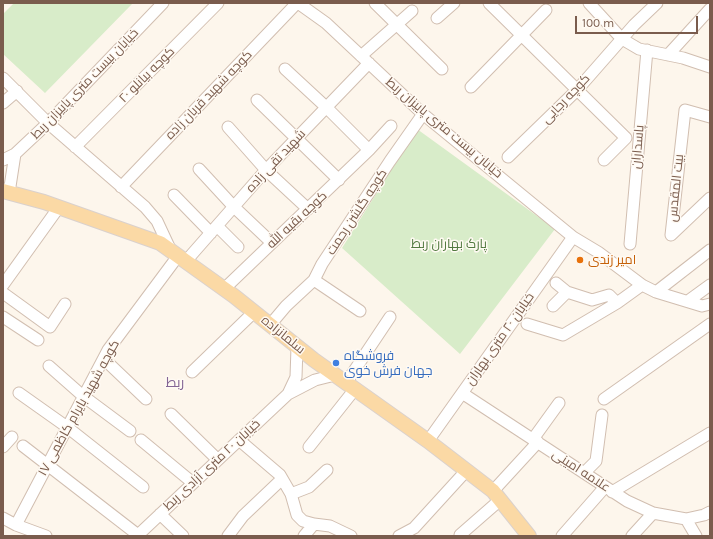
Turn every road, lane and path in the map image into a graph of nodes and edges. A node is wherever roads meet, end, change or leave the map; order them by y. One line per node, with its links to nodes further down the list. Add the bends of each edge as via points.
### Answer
1 (163, 3): 31 (street, خیابان بیست متری پاییزان ربط)
2 (218, 3): 35 (street, کوچه بیانلو ۲۰)
3 (297, 3): 18 (street, خیابان بیست متری پاییزان ربط, via 326,22); 44 (street, کوچه شهید قربان زاده)
4 (375, 3): 13 (street)
5 (454, 3): 12 (street)
6 (489, 3): 14 (street)
7 (589, 3): 15 (street)
8 (657, 3): 15 (street, کوچه رجایی)
9 (710, 9): 17 (street)
10 (546, 10): 14 (street)
11 (412, 11): 13 (street, شهید تقی زاده)
12 (438, 18)
13 (396, 25): 18 (street, شهید تقی زاده); 21 (street)
14 (521, 36): 23 (street); 24 (street)
15 (622, 39): 16 (street, via 639,49); 24 (street, کوچه رجایی)
16 (647, 50): 17 (street); 54 (street, پاسداران)
17 (668, 55): 19 (street)
18 (365, 59): 28 (street, شهید تقی زاده); 29 (street, خیابان بیست متری پاییزان ربط)
19 (710, 67)
20 (284, 69): 28 (street)
21 (442, 69)
22 (3, 78): 25 (street)
23 (471, 87)
24 (577, 90): 38 (street, کوچه رجایی); 40 (street, via 626,138)
25 (16, 91): 27 (street); 31 (street)
26 (257, 100): 34 (street)
27 (3, 102)
28 (326, 107): 34 (street, شهید تقی زاده); 36 (street)
29 (423, 114): 52 (street, خیابان بیست متری پاییزان ربط); 58 (street, کوچه گلشن رحمت, via 322,264)
30 (710, 117): 47 (street, بیت المقدس, via 685,110 671,235)
31 (48, 123): 35 (street); 37 (street, خیابان بیست متری پاییزان ربط)
32 (390, 126): 36 (street, کوچه بقیه الله)
33 (228, 127): 42 (street)
34 (297, 138): 42 (street, شهید تقی زاده); 43 (street)
35 (75, 147): 44 (street)
36 (369, 150): 43 (street, کوچه بقیه الله)
37 (15, 154): 39 (street, خیابان بیست متری پاییزان ربط); 45 (street)
38 (508, 157)
39 (3, 160)
40 (604, 160)
41 (199, 169): 49 (street)
42 (266, 170): 49 (street, شهید تقی زاده); 50 (street)
43 (339, 180): 50 (street, کوچه بقیه الله)
44 (121, 186): 57 (street, via 157,221)
45 (6, 192): 48 (main road, سلمانزاده)
46 (174, 195): 51 (street)
47 (710, 198)
48 (59, 207): 57 (main road, سلمانزاده, via 160,243); 60 (street)
49 (234, 207): 51 (street, شهید تقی زاده); 53 (street)
50 (308, 209): 53 (street, کوچه بقیه الله)
51 (214, 230): 55 (street); 57 (street, شهید تقی زاده)
52 (573, 238): 61 (street, خیابان بیست متری پاییزان ربط, via 598,252); 86 (street, خیابان ۲۰ متری بهاران)
53 (272, 243): 63 (street, کوچه بقیه الله)
54 (630, 244)
55 (238, 247)
56 (710, 250): 65 (street)
57 (178, 256): 63 (main road, سلمانزاده); 81 (street, کوچه شهید بایرام کاظمی ۱۷)
58 (314, 280): 72 (street); 78 (street, کوچه گلشن رحمت)
59 (556, 283): 64 (street)
60 (3, 285)
61 (642, 285): 65 (street, خیابان بیست متری پاییزان ربط); 68 (street)
62 (710, 286): 67 (street)
63 (224, 289): 73 (main road, سلمانزاده)
64 (566, 292): 68 (street, via 592,300 609,295); 71 (street)
65 (656, 292): 67 (street, خیابان بیست متری پاییزان ربط)
66 (3, 293): 69 (street, via 50,327)
67 (688, 301): 70 (street, خیابان بیست متری پاییزان ربط, via 702,306)
68 (617, 303): 76 (street, via 564,334)
69 (65, 304)
70 (710, 304)
71 (552, 306)
72 (360, 311)
73 (254, 312): 78 (main road, سلمانزاده); 83 (street)
74 (3, 317): 79 (street)
75 (390, 317): 84 (street)
76 (527, 324)
77 (710, 324): 89 (street)
78 (270, 325): 80 (main road, سلمانزاده)
79 (38, 340)
80 (297, 347): 84 (main road, سلمانزاده); 87 (street, via 296,377)
81 (104, 359): 88 (street, کوچه شهید بایرام کاظمی ۱۷); 90 (street)
82 (49, 366): 88 (street)
83 (192, 372)
84 (345, 382): 87 (street, via 315,380); 101 (main road, سلمانزاده); 104 (street)
85 (19, 392): 94 (street)
86 (462, 393): 100 (street, علامه امینی); 101 (street, خیابان ۲۰ متری بهاران)
87 (288, 394): 99 (street, خیابان ۲۰ متری آزادی ربط)
88 (84, 396): 94 (street, کوچه شهید بایرام کاظمی ۱۷); 95 (street)
89 (604, 399)
90 (146, 400)
91 (559, 403): 100 (street)
92 (172, 414): 105 (street)
93 (602, 415): 109 (street, via 596,461)
94 (67, 427): 106 (street, کوچه شهید بایرام کاظمی ۱۷); 112 (street)
95 (130, 431)
96 (710, 433): 113 (street)
97 (12, 437): 103 (street)
98 (141, 440): 111 (street)
99 (239, 440): 105 (street, خیابان ۲۰ متری آزادی ربط); 110 (street)
100 (536, 440): 109 (street, علامه امینی); 115 (street)
101 (428, 441): 108 (main road, سلمانزاده)
102 (23, 446): 106 (street)
103 (3, 447)
104 (309, 447)
105 (217, 459): 111 (street, خیابان ۲۰ متری آزادی ربط)
106 (47, 464): 122 (street, کوچه شهید بایرام کاظمی ۱۷); 123 (street)
107 (327, 470): 114 (street, via 309,487)
108 (466, 471): 115 (main road, سلمانزاده); 130 (street, via 414,528)
109 (584, 473): 113 (street, علامه امینی)
110 (282, 479): 114 (street); 127 (street, via 243,516)
111 (193, 483): 118 (street, خیابان ۲۰ متری آزادی ربط)
112 (143, 488)
113 (609, 490): 117 (street, علامه امینی); 132 (street)
114 (291, 494): 121 (street, via 297,515 303,521)
115 (497, 496): 124 (street); 131 (main road, سلمانزاده)
116 (710, 512): 120 (street, علامه امینی)
117 (653, 513): 120 (street, علامه امینی); 133 (street)
118 (160, 514): 123 (street, خیابان ۲۰ متری آزادی ربط); 126 (street)
119 (3, 518): 122 (street)
120 (686, 519): 134 (street)
121 (314, 524): 128 (street); 129 (street, via 330,526)
122 (16, 525): 125 (street)
123 (138, 535)
124 (460, 535)
125 (46, 536)
126 (183, 536)
127 (228, 536)
128 (304, 536)
129 (351, 536)
130 (399, 536)
131 (529, 536)
132 (562, 536)
133 (632, 536)
134 (696, 536)

